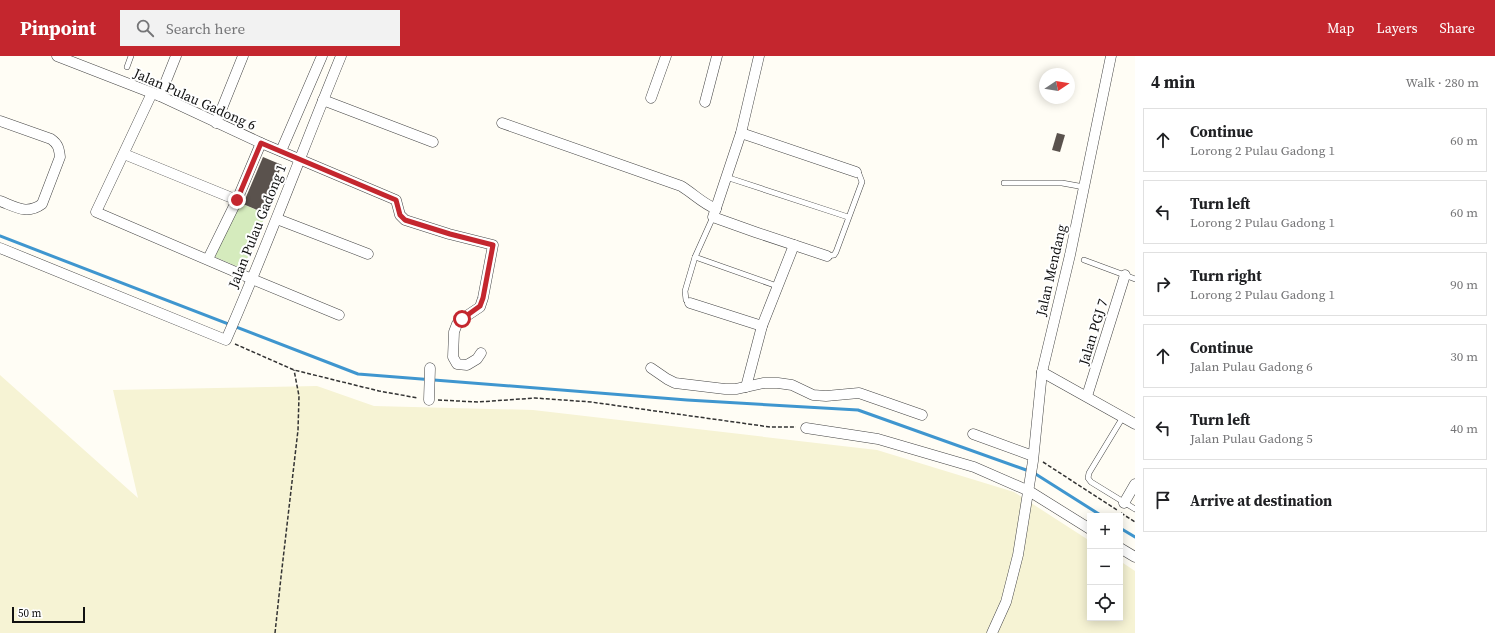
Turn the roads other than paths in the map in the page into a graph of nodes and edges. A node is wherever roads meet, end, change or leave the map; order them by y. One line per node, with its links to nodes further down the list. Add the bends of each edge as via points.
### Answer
1 (57, 56): 11 (street, Jalan Pulau Gadong 6)
2 (131, 56): 12 (lane)
3 (176, 56): 13 (street)
4 (243, 56): 18 (street)
5 (322, 56): 23 (street)
6 (342, 56): 15 (street, Jalan Pulau Gadong 1)
7 (666, 56): 14 (street)
8 (717, 56): 16 (street)
9 (759, 56): 20 (street)
10 (1111, 56): 29 (street, Jalan Mendang)
11 (79, 60): 13 (street, Jalan Pulau Gadong 6)
12 (127, 67)
13 (156, 95): 18 (street, Jalan Pulau Gadong 6); 24 (street)
14 (651, 98)
15 (323, 100): 21 (street); 25 (street, Jalan Pulau Gadong 1)
16 (705, 102)
17 (0, 121): 31 (street, via 51,139 56,143 60,156 42,204 30,210 23,210)
18 (216, 123): 22 (street, Jalan Pulau Gadong 6)
19 (502, 124): 32 (street, via 681,186)
20 (741, 133): 26 (street); 27 (street)
21 (433, 142)
22 (261, 143): 23 (street, Jalan Pulau Gadong 6); 30 (street)
23 (282, 151): 25 (street, Jalan Pulau Gadong 6)
24 (124, 154): 30 (street); 40 (street, via 96,212)
25 (299, 160): 34 (street, Jalan Pulau Gadong 1); 49 (street, Jalan Pulau Gadong 6, via 396,200 400,215 405,220 493,245 480,306 462,319 454,332 453,357 457,364 467,366)
26 (856, 172): 33 (lane, via 860,174 862,182)
27 (726, 177): 32 (street); 33 (lane)
28 (1004, 183): 29 (lane)
29 (1084, 187): 52 (street, Jalan Mendang)
30 (237, 200): 40 (street)
31 (0, 202)
32 (714, 213): 35 (street); 39 (lane)
33 (848, 217): 38 (lane, via 836,252)
34 (277, 220): 37 (street); 43 (street, Jalan Pulau Gadong 1)
35 (794, 245): 38 (street); 45 (street)
36 (0, 248): 43 (street, Jalan Pulau Gadong 1, via 227,338)
37 (368, 254)
38 (827, 256)
39 (695, 257): 45 (lane); 46 (lane, via 684,296)
40 (208, 259): 43 (street)
41 (1084, 260): 42 (lane)
42 (1124, 275): 44 (lane); 54 (street, Jalan PGJ 7)
43 (252, 279): 47 (street)
44 (1135, 279)
45 (777, 286): 48 (street)
46 (690, 303): 48 (street)
47 (339, 315)
48 (762, 326): 53 (street)
49 (481, 353)
50 (430, 368): 55 (street)
51 (651, 368): 53 (street, via 675,383 725,389)
52 (1042, 372): 54 (street); 61 (street, Jalan Mendang)
53 (746, 387): 56 (street, via 778,383 792,385 813,395 859,393)
54 (1087, 396): 57 (street)
55 (429, 398)
56 (922, 415)
57 (1123, 417): 58 (street); 64 (lane, via 1088,478)
58 (1135, 424)
59 (806, 428): 63 (street, via 885,441 974,467)
60 (973, 434): 61 (street)
61 (1033, 458): 63 (street, Jalan Mendang)
62 (1135, 484): 64 (street)
63 (1029, 487): 66 (street); 69 (street, Jalan Mendang, via 1006,602)
64 (1124, 503): 65 (lane)
65 (1135, 509)
66 (1087, 527)
67 (1122, 549): 68 (street)
68 (1135, 558)
69 (992, 633)

